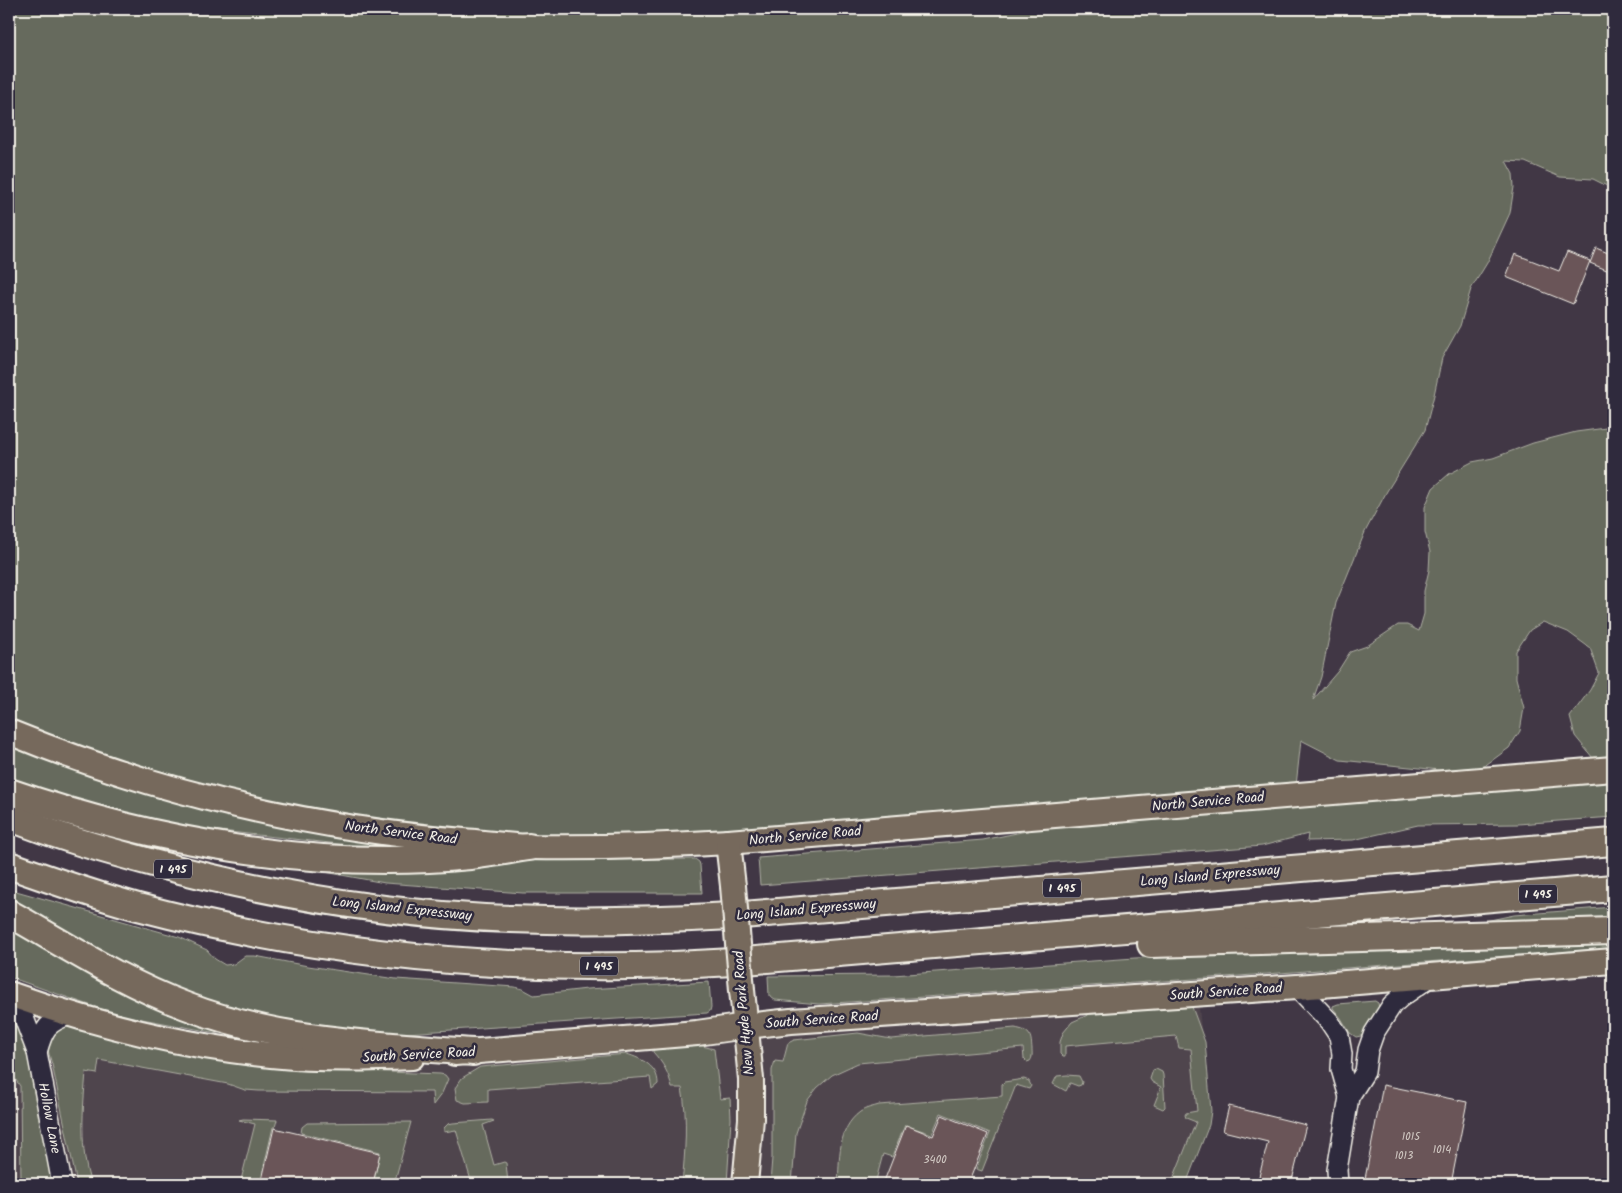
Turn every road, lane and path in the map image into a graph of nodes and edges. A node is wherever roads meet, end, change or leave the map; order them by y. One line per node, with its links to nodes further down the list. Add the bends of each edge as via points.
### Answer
1 (9, 732): 7 (main road, North Service Road, via 116,771 277,814 381,832)
2 (1613, 769): 5 (main road, North Service Road)
3 (9, 792): 7 (highway, via 98,820 165,836 278,854 372,859 436,858)
4 (9, 817): 6 (highway, Long Island Expressway / I 495, via 128,856 289,894 453,915 565,921 731,916)
5 (728, 842): 7 (main road, North Service Road, via 655,846); 19 (main road, New Hyde Park Road, bridge)
6 (1613, 842)
7 (529, 846)
8 (9, 865): 12 (highway, I 495, via 138,907 243,932 369,952 507,964 679,966)
9 (1613, 888): 12 (highway, I 495)
10 (9, 913): 21 (highway, via 146,989 232,1021 313,1038)
11 (1613, 931): 12 (highway, via 1148,944)
12 (1094, 933)
13 (1613, 961): 14 (main road, South Service Road)
14 (1433, 976): 15 (main road, South Service Road); 22 (street, via 1400,998 1386,1013 1374,1032 1365,1072)
15 (1297, 987): 19 (main road, South Service Road); 22 (street, via 1339,1036 1341,1069)
16 (9, 994): 18 (main road, South Service Road)
17 (9, 1000): 20 (street, Hollow Lane, via 24,1018)
18 (71, 1014): 20 (street, via 47,1026); 21 (main road, South Service Road, via 189,1044 272,1055 369,1058)
19 (746, 1026): 21 (main road, South Service Road); 25 (main road, New Hyde Park Road, via 751,1119)
20 (37, 1052): 24 (street, Hollow Lane)
21 (473, 1052)
22 (1349, 1097): 23 (street)
23 (1335, 1180)
24 (62, 1184)
25 (745, 1184)

